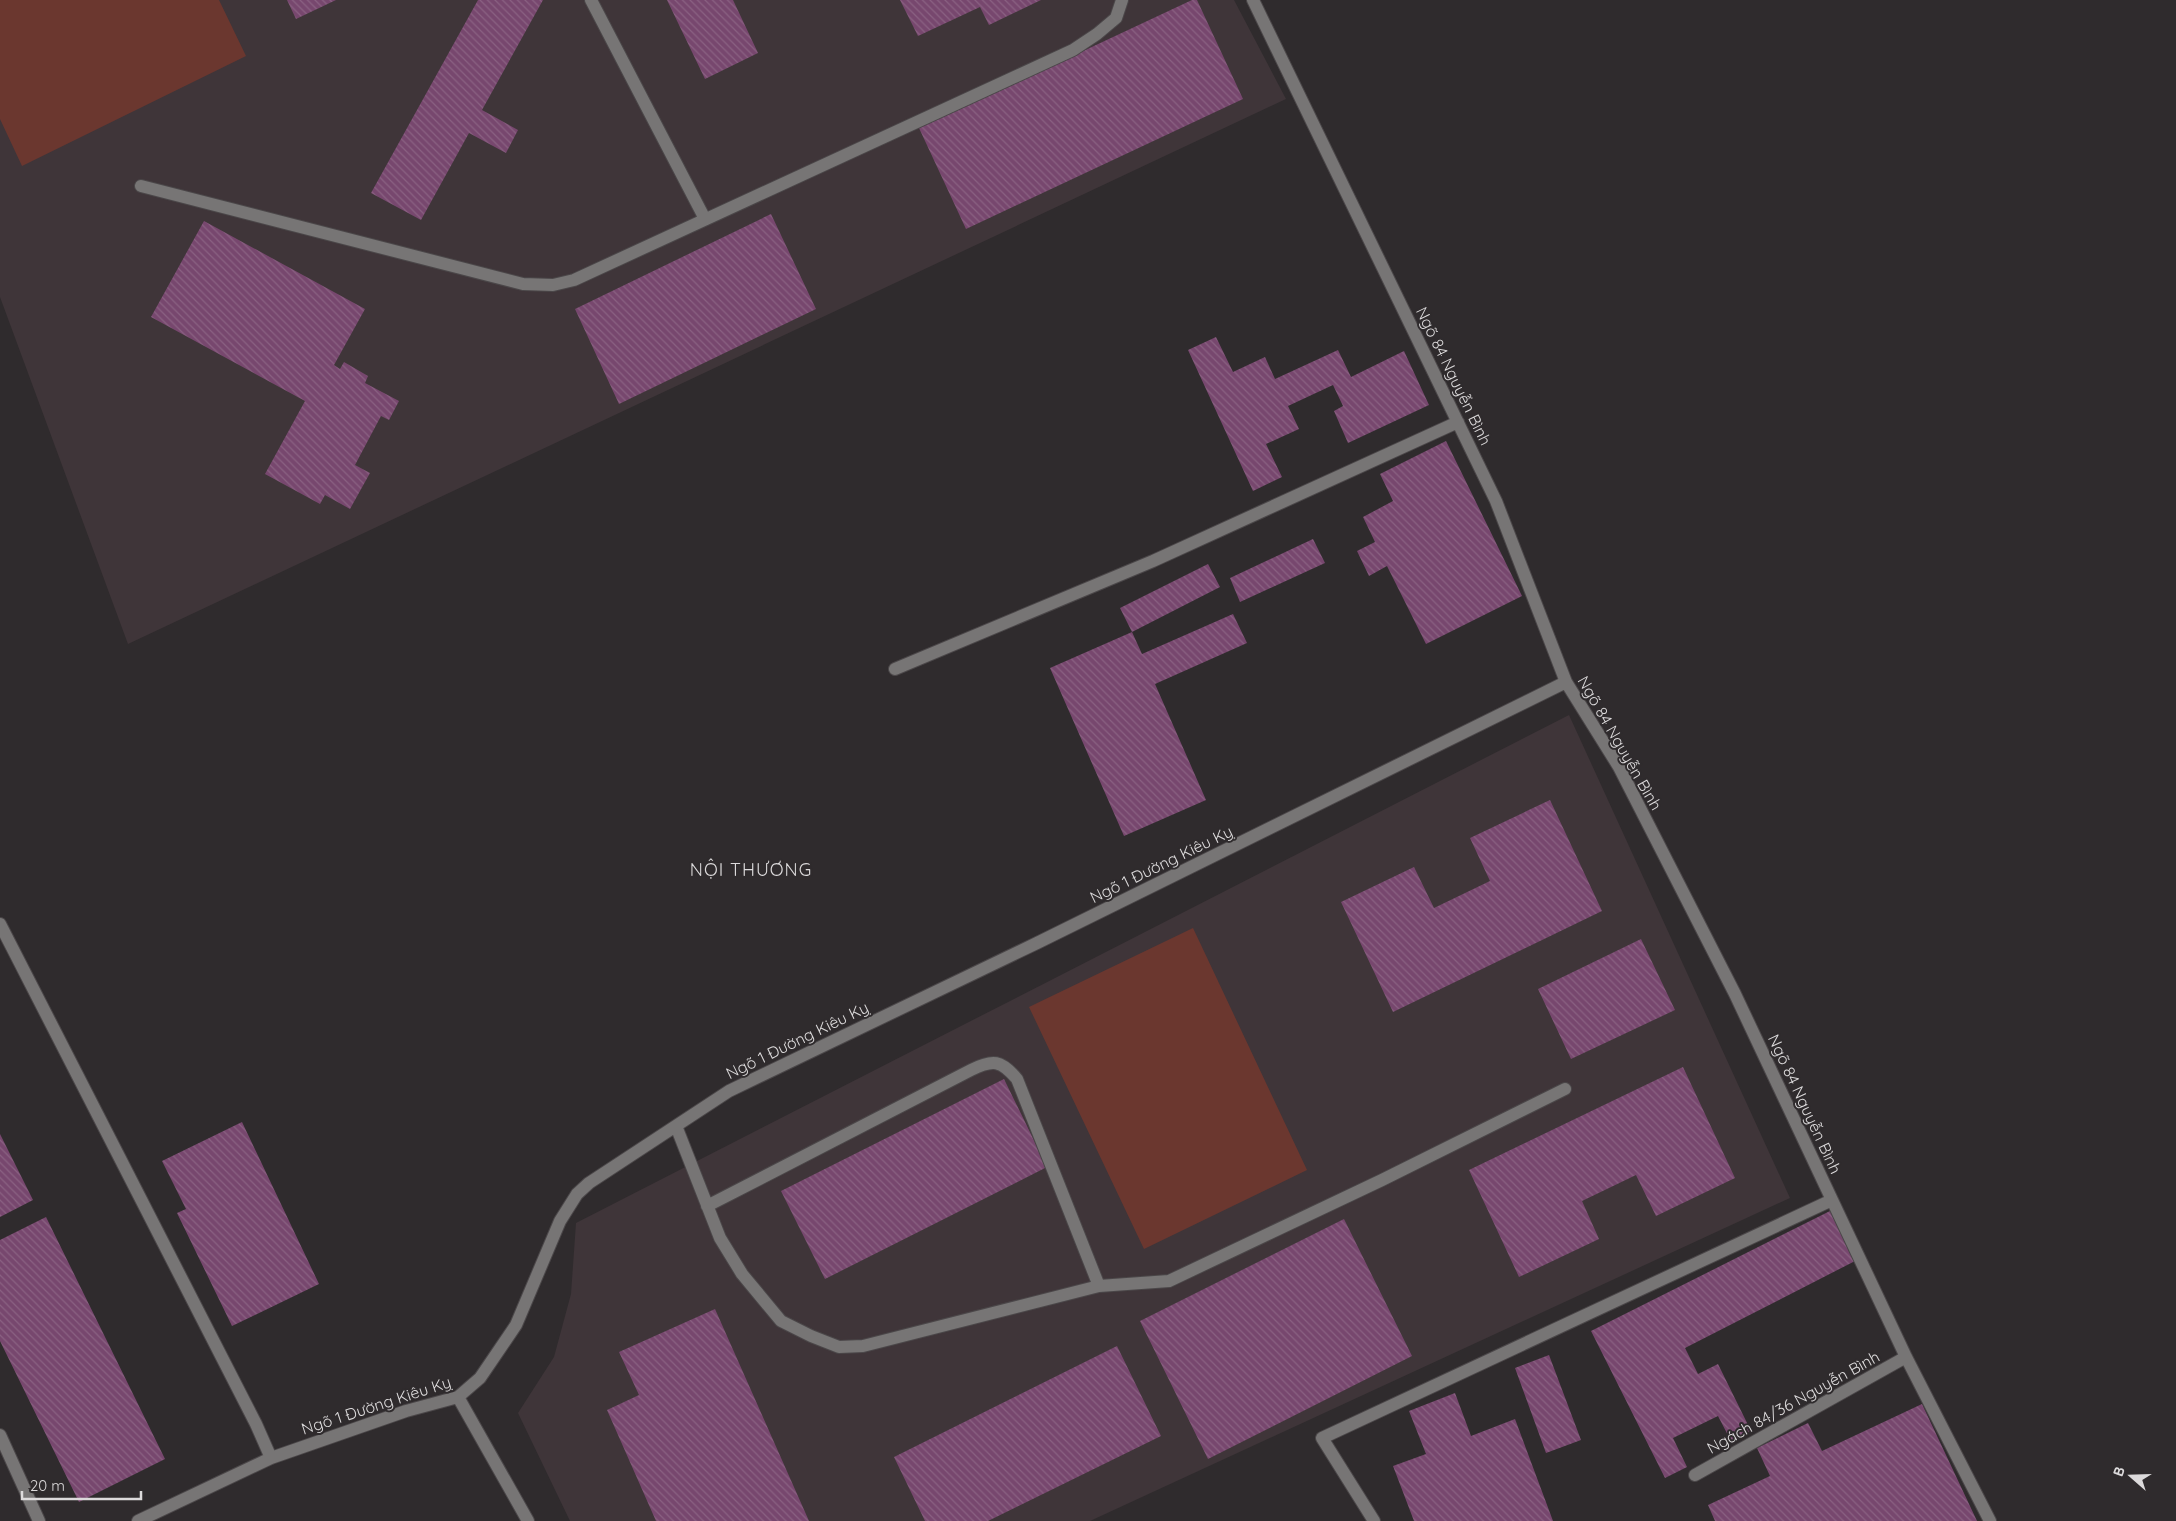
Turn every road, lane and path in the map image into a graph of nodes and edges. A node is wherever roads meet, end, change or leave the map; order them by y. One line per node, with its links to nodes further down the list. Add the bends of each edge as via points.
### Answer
1 (591, 0): 5 (street)
2 (1122, 0): 5 (street, via 1116,18 1073,50)
3 (1254, 0): 6 (street, Ngõ 84 Nguyễn Bình)
4 (141, 186): 5 (street, via 536,285 574,280)
5 (705, 219)
6 (1458, 422): 7 (street, via 1153,560); 8 (street, Ngõ 84 Nguyễn Bình, via 1496,502)
7 (895, 669)
8 (1566, 682): 11 (street, Ngõ 1 Đường Kiêu Kỵ, via 1037,943 728,1091); 12 (street, Ngõ 84 Nguyễn Bình, via 1620,767 1735,994)
9 (0, 924): 18 (street)
10 (1565, 1089): 14 (street, via 1169,1281)
11 (676, 1126): 13 (street); 16 (street, Ngõ 1 Đường Kiêu Kỵ, via 577,1194 560,1221 516,1325 480,1378)
12 (1832, 1200): 15 (street, Ngõ 84 Nguyễn Bình); 23 (street, via 1322,1438)
13 (707, 1206): 14 (street, via 720,1238 742,1274 782,1320 839,1347 863,1346); 14 (street, via 978,1066 998,1063 1006,1066 1017,1079)
14 (1099, 1286)
15 (1906, 1357): 19 (street, Ngách 84/36 Nguyễn Bình); 24 (street, Ngõ 84 Nguyễn Bình)
16 (458, 1398): 18 (street, Ngõ 1 Đường Kiêu Kỵ, via 406,1411); 22 (street)
17 (0, 1435): 20 (street)
18 (271, 1458): 21 (street, Ngõ 1 Đường Kiêu Kỵ)
19 (1695, 1475)
20 (39, 1521)
21 (138, 1521)
22 (528, 1521)
23 (1374, 1521)
24 (1990, 1521)

